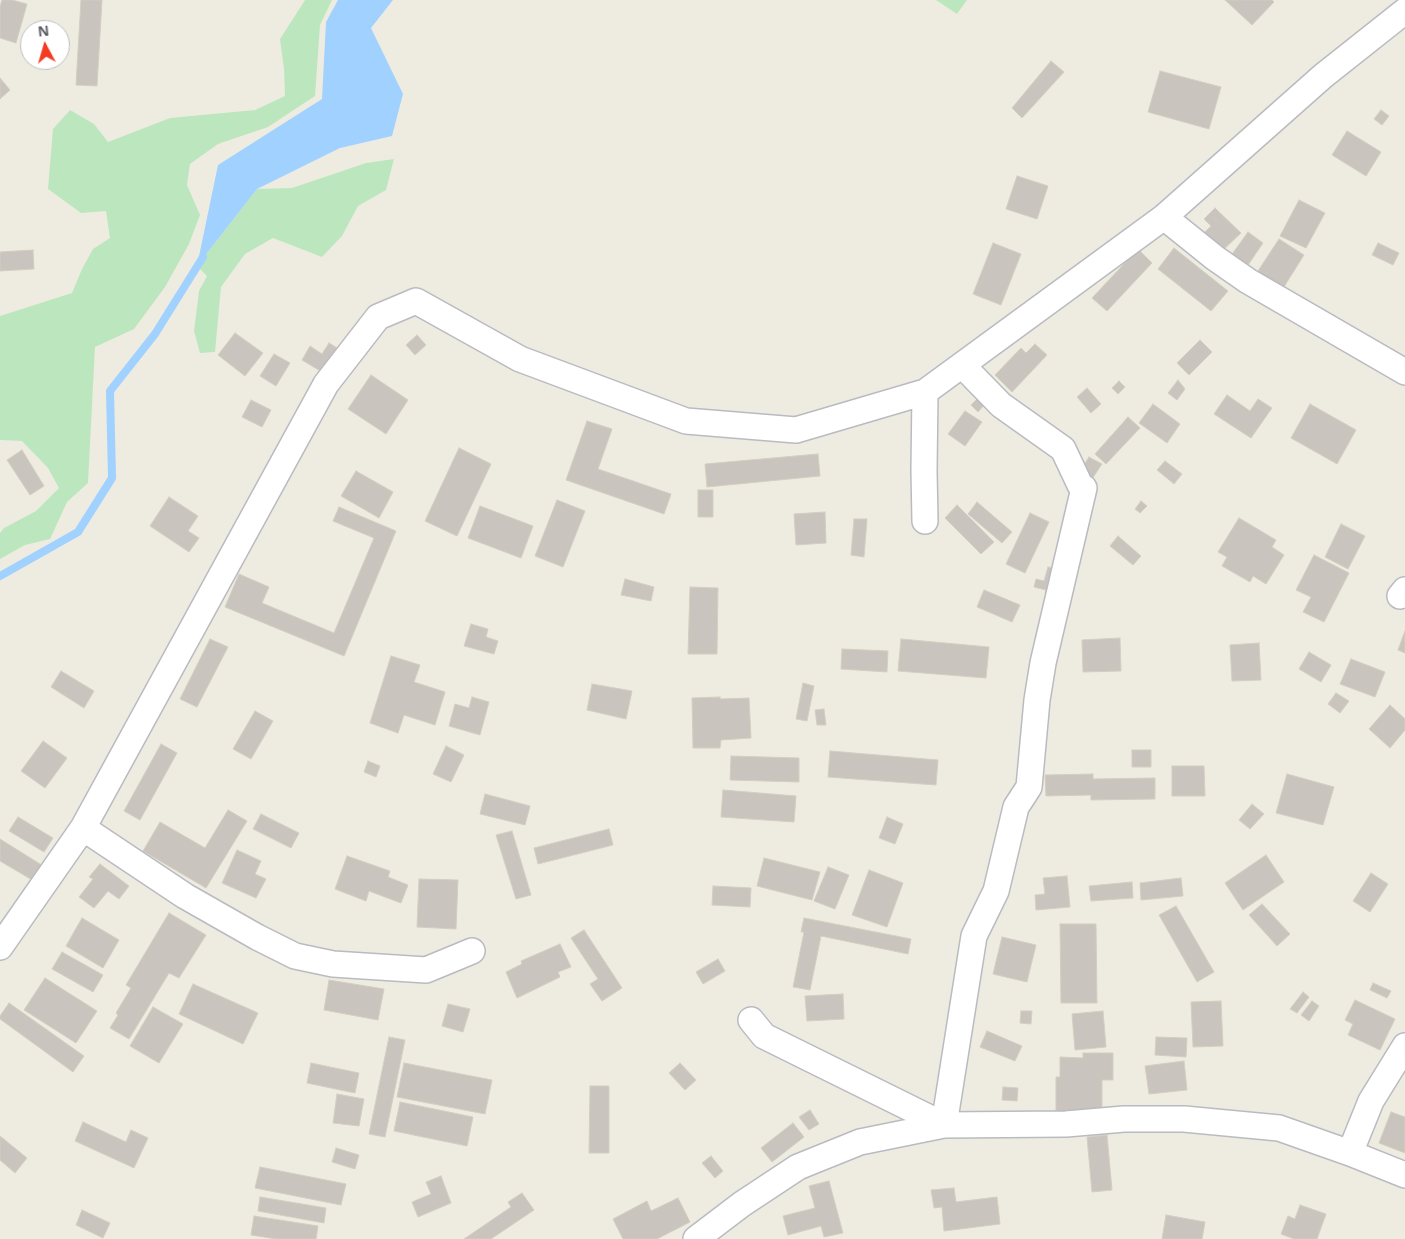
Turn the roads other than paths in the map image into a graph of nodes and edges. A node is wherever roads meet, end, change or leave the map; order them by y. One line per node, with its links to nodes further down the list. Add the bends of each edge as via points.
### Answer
1 (1405, 11): 2 (street, via 1323,76)
2 (1164, 217): 3 (street); 4 (street, via 1248,281)
3 (962, 366): 5 (street); 12 (street, via 1001,405 1063,449 1082,487 1043,663 1030,787 1016,807 996,892 974,936)
4 (1405, 372)
5 (925, 392): 6 (street); 7 (street, via 796,430 686,421 520,359 416,301 378,317 326,384)
6 (926, 521)
7 (83, 828): 8 (street); 9 (street, via 185,896 295,956 334,964 426,970)
8 (0, 947)
9 (472, 950)
10 (750, 1020): 12 (street, via 764,1036)
11 (1405, 1046): 13 (street, via 1370,1101)
12 (944, 1125): 13 (street, via 1184,1119 1279,1128); 15 (street, via 860,1142 798,1167 742,1204)
13 (1350, 1153): 14 (street)
14 (1405, 1175)
15 (706, 1236)

